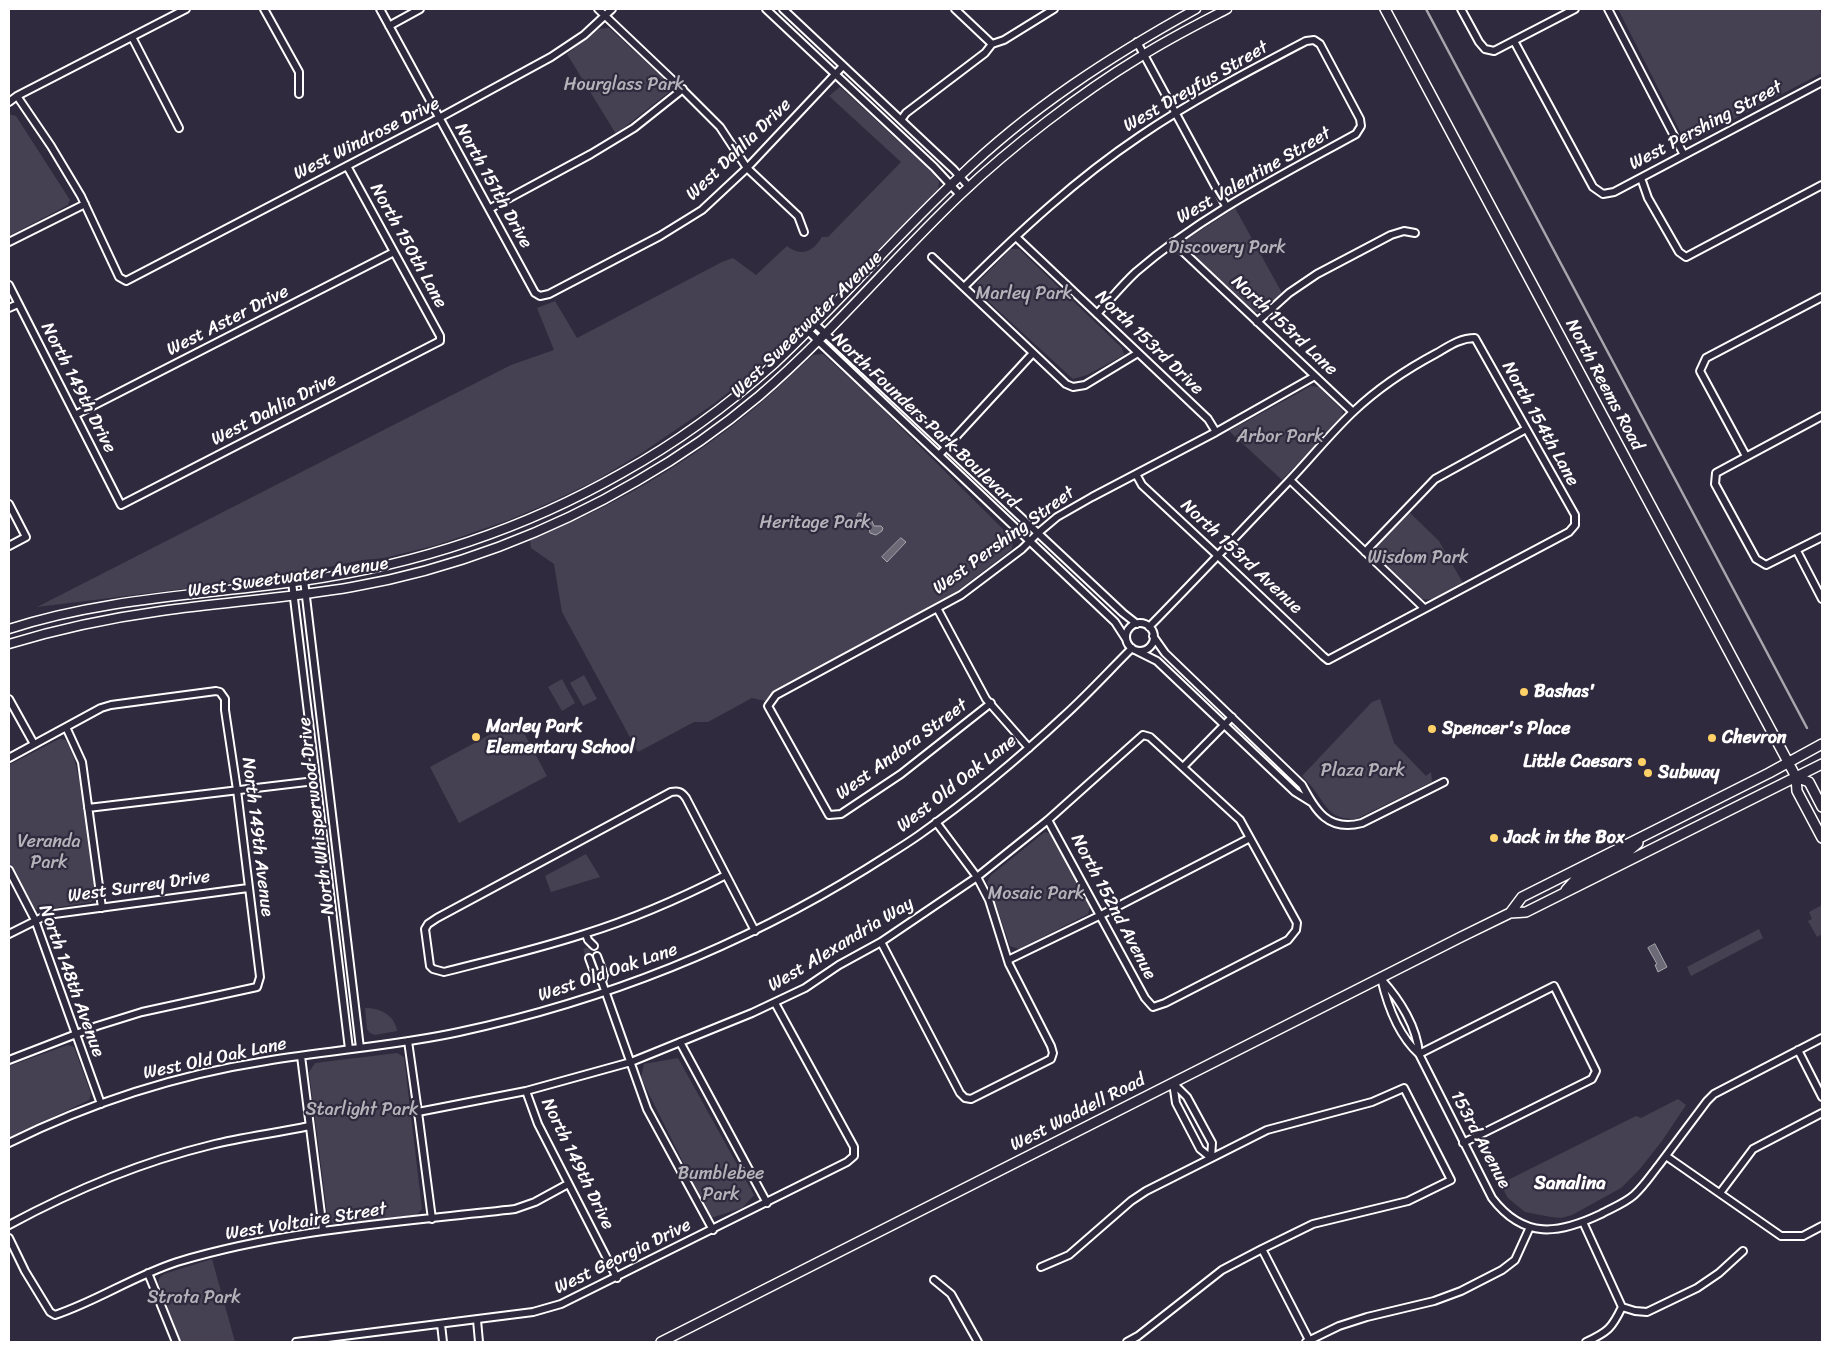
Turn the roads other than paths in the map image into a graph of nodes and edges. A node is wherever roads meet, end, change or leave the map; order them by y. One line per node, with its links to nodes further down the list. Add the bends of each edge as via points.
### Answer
1 (186, 9): 19 (street)
2 (264, 9): 28 (street, via 298,72)
3 (380, 9): 18 (street, North 151th Drive)
4 (420, 9): 18 (street)
5 (598, 9): 17 (street)
6 (612, 9): 17 (street, West Windrose Drive)
7 (766, 9): 25 (street)
8 (783, 9): 24 (street)
9 (955, 9): 22 (street)
10 (1054, 9): 22 (street)
11 (1196, 9): 21 (street, West Sweetwater Avenue)
12 (1227, 9): 23 (street, West Sweetwater Avenue)
13 (1384, 9): 113 (main road, North Reems Road)
14 (1461, 9): 20 (street, via 1485,49 1494,50)
15 (1575, 9): 20 (street)
16 (1608, 9): 36 (street)
17 (605, 16): 27 (street); 32 (street, West Windrose Drive, via 551,57)
18 (389, 26): 32 (street, North 151th Drive)
19 (132, 37): 29 (street); 35 (street)
20 (1514, 41): 40 (street, West Pershing Street, via 1593,187 1603,194 1614,192)
21 (1138, 42): 23 (street); 39 (street, West Sweetwater Avenue, via 1089,72 1042,107)
22 (992, 44): 33 (street)
23 (1144, 54): 31 (street); 43 (street, West Sweetwater Avenue, via 1058,114)
24 (843, 66): 25 (street, West Dahlia Drive); 33 (street)
25 (835, 74): 38 (street, West Dahlia Drive); 41 (street)
26 (1822, 82): 36 (street, West Pershing Street)
27 (683, 89): 38 (street, via 720,127); 47 (street, via 634,128)
28 (298, 94)
29 (17, 96): 30 (street); 45 (street)
30 (9, 102)
31 (1176, 112): 34 (street, West Dreyfus Street, via 1306,41 1314,40 1320,44); 46 (street); 50 (street, West Dreyfus Street, via 1099,165)
32 (439, 118): 37 (street, West Windrose Drive); 47 (street, North 151th Drive)
33 (900, 120): 39 (street)
34 (1361, 126): 46 (street, West Valentine Street, via 1356,134)
35 (179, 128)
36 (1684, 155): 40 (street, West Pershing Street)
37 (347, 166): 45 (street, West Windrose Drive, via 126,281 119,276); 53 (street, North 150th Lane)
38 (747, 168): 48 (street, via 798,216); 57 (street, West Dahlia Drive, via 702,210)
39 (960, 176): 41 (street, West Sweetwater Avenue); 43 (street)
40 (1641, 178): 42 (street, via 1648,198 1678,252 1686,257)
41 (952, 185): 44 (street); 63 (street, West Sweetwater Avenue)
42 (1822, 185)
43 (970, 187): 44 (street, West Sweetwater Avenue)
44 (960, 195): 65 (street, West Sweetwater Avenue)
45 (85, 204): 51 (street)
46 (1226, 206): 52 (street, West Valentine Street)
47 (489, 209): 57 (street, North 151th Drive, via 535,293)
48 (804, 232)
49 (1416, 233): 62 (street, via 1391,235 1317,274 1289,293)
50 (1016, 237): 56 (street, West Dreyfus Street); 61 (street, North 153rd Drive)
51 (9, 242)
52 (1173, 242): 61 (street, West Valentine Street, via 1134,274); 62 (street, North 153rd Lane)
53 (394, 252): 67 (street, North 150th Lane); 72 (street, West Aster Drive)
54 (932, 257): 56 (street)
55 (9, 285): 59 (street, North 149th Drive)
56 (964, 286): 68 (street)
57 (540, 296)
58 (1822, 297): 78 (street, via 1706,358 1700,371)
59 (18, 304): 60 (street); 72 (street, North 149th Drive)
60 (9, 308)
61 (1097, 314): 69 (street, North 153rd Drive)
62 (1257, 322): 70 (street, North 153rd Lane)
63 (816, 324): 64 (street, West Sweetwater Avenue); 65 (street, North Founders Park Boulevard)
64 (808, 330): 66 (street, North Founders Park Boulevard); 90 (street, West Sweetwater Avenue, via 753,382 690,429 626,471 563,504 446,549 376,567)
65 (825, 333): 66 (street, West Sweetwater Avenue); 76 (street, North Founders Park Boulevard)
66 (818, 340): 77 (street, North Founders Park Boulevard); 92 (street, West Sweetwater Avenue, via 758,396 697,443 635,483 569,517 509,542 425,570)
67 (440, 341): 82 (street, West Dahlia Drive)
68 (1033, 353): 69 (street, via 1073,387 1084,385); 76 (street)
69 (1138, 354): 75 (street, North 153rd Drive, via 1208,420)
70 (1315, 376): 71 (street, North 153rd Lane); 75 (street, West Pershing Street)
71 (1353, 412): 74 (street, North 154th Lane, via 1381,387 1417,364 1464,338 1475,338); 80 (street)
72 (75, 415): 82 (street, North 149th Drive)
73 (1822, 416): 78 (street)
74 (1526, 429): 88 (street, via 1436,479); 96 (street, North 154th Lane, via 1574,515 1575,525 1569,532)
75 (1216, 432): 79 (street, West Pershing Street)
76 (947, 446): 77 (street); 83 (street, North Founders Park Boulevard)
77 (939, 455): 85 (street, North Founders Park Boulevard)
78 (1746, 456): 87 (street, via 1716,473 1715,484 1756,559 1766,565)
79 (1136, 474): 83 (street, West Pershing Street, via 1057,517); 89 (street, North 153rd Avenue, via 1142,485)
80 (1290, 480): 88 (street); 89 (street)
81 (9, 504): 86 (street, via 26,537)
82 (121, 505)
83 (1038, 533): 85 (street, West Pershing Street); 97 (street, North Founders Park Boulevard)
84 (1822, 537): 87 (street)
85 (1030, 541): 95 (street, West Pershing Street, via 981,582); 101 (street, North Founders Park Boulevard, via 1118,626)
86 (9, 546)
87 (1797, 550): 94 (street)
88 (1365, 552): 96 (street)
89 (1218, 556): 96 (street, North 153rd Avenue, via 1328,660); 98 (street)
90 (304, 580): 91 (street, West Sweetwater Avenue); 92 (street, North Whisperwood Drive)
91 (292, 582): 93 (street, North Whisperwood Drive); 99 (street, West Sweetwater Avenue, via 108,604)
92 (306, 594): 93 (street, West Sweetwater Avenue); 153 (street, North Whisperwood Drive)
93 (294, 595): 102 (street, West Sweetwater Avenue, via 126,616); 117 (street, North Whisperwood Drive)
94 (1822, 599)
95 (937, 608): 105 (street); 123 (street, West Pershing Street, via 776,695 768,706)
96 (1424, 608)
97 (1137, 624): 98 (street); 101 (street, via 1130,628)
98 (1149, 627): 100 (street)
99 (9, 629)
100 (1153, 636): 103 (street, via 1149,648); 106 (street, via 1165,652)
101 (1126, 639): 103 (street)
102 (9, 644)
103 (1134, 650): 107 (street, via 1157,661); 111 (street, West Old Oak Lane)
104 (9, 699): 109 (street)
105 (991, 703): 111 (street); 123 (street, West Andora Street, via 901,774 841,814)
106 (1232, 717): 107 (street); 120 (street, via 1302,785)
107 (1225, 724): 115 (street); 120 (street, via 1296,792)
108 (66, 727): 109 (street); 119 (street, North 149th Avenue, via 112,705 220,692 225,699); 122 (street, via 82,762)
109 (34, 744): 112 (street)
110 (1822, 744): 113 (main road, West Waddell Road)
111 (1029, 748): 125 (street, West Old Oak Lane)
112 (9, 758)
113 (1788, 763): 116 (main road, North Reems Road); 126 (main road, West Waddell Road)
114 (1822, 764): 116 (main road, West Waddell Road)
115 (1183, 767): 124 (street, West Alexandria Way, via 1150,737 1143,735); 127 (street, via 1240,820)
116 (1796, 777): 121 (main road, North Reems Road, via 1809,782); 128 (main road, North Reems Road, via 1797,791); 133 (main road, West Waddell Road)
117 (315, 781): 119 (street); 154 (street, North Whisperwood Drive)
118 (1444, 782): 120 (street, via 1352,825 1330,822)
119 (237, 790): 122 (street); 132 (street, North 149th Avenue)
120 (1312, 802)
121 (1822, 807)
122 (88, 808): 134 (street)
123 (829, 815)
124 (1048, 820): 131 (street, West Alexandria Way); 136 (street, North 152nd Avenue)
125 (936, 822): 131 (street); 138 (street, West Old Oak Lane, via 821,896)
126 (1650, 833): 133 (main road, via 1624,856 1575,880); 135 (main road, West Waddell Road, via 1522,897)
127 (1250, 838): 136 (street); 136 (street, North 152nd Avenue, via 1297,923 1288,940 1153,1007 1145,998)
128 (1822, 838)
129 (9, 870): 137 (street, North 148th Avenue)
130 (726, 875): 138 (street); 140 (street); 140 (street, via 683,793 670,792 458,906 425,929 430,966 444,972)
131 (977, 877): 141 (street, West Alexandria Way); 144 (street, via 989,900)
132 (248, 888): 134 (street, West Surrey Drive); 149 (street, North 149th Avenue, via 260,977 257,988 142,1012)
133 (1565, 892): 135 (main road, West Waddell Road, via 1526,912)
134 (102, 908): 137 (street, West Surrey Drive, via 46,915)
135 (1510, 913): 145 (main road, West Waddell Road)
136 (1101, 915): 144 (street)
137 (35, 920): 139 (street, West Surrey Drive); 149 (street, North 148th Avenue)
138 (755, 930): 147 (street, West Old Oak Lane, via 692,960)
139 (9, 934)
140 (587, 937): 142 (street); 143 (street)
141 (881, 942): 144 (street, via 960,1093 971,1099 1051,1059 1053,1053); 148 (street, West Alexandria Way)
142 (594, 946)
143 (586, 948)
144 (1008, 960)
145 (1381, 978): 156 (street, 153rd Avenue, via 1390,1008 1409,1045); 156 (street, 153rd Avenue, via 1396,996 1418,1039); 160 (main road, West Waddell Road)
146 (602, 982): 146 (street, via 604,975 598,958 590,961 596,978); 147 (street)
147 (605, 992): 151 (street, West Old Oak Lane, via 499,1023); 159 (street)
148 (775, 1003): 152 (street, West Alexandria Way); 173 (street, West Georgia Drive, via 854,1147 854,1156)
149 (75, 1035): 158 (street); 163 (street, North 148th Avenue)
150 (1822, 1038): 155 (street)
151 (408, 1041): 153 (street, West Old Oak Lane); 164 (street)
152 (680, 1042): 159 (street, West Alexandria Way); 173 (street)
153 (360, 1048): 154 (street, West Old Oak Lane)
154 (349, 1049): 157 (street, West Old Oak Lane)
155 (1798, 1050): 162 (street); 169 (street, via 1714,1094)
156 (1419, 1054): 168 (street, 153rd Avenue); 168 (street, via 1554,986 1596,1071 1592,1080)
157 (301, 1056): 163 (street, West Old Oak Lane, via 195,1075); 166 (street)
158 (9, 1060)
159 (629, 1062): 161 (street, West Alexandria Way); 180 (street, via 647,1109)
160 (1173, 1083): 170 (street, via 1176,1104 1200,1149); 170 (street, via 1187,1097 1212,1143); 197 (main road, West Waddell Road)
161 (526, 1091): 164 (street, West Alexandria Way); 171 (street, North 149th Drive, via 538,1124)
162 (1822, 1097)
163 (100, 1104): 167 (street, West Old Oak Lane)
164 (418, 1112): 174 (street)
165 (1822, 1113): 172 (street, via 1753,1149)
166 (309, 1126): 176 (street, via 213,1144 160,1159 69,1196); 179 (street)
167 (9, 1143)
168 (1463, 1143): 178 (street, 153rd Avenue, via 1497,1204 1513,1219)
169 (1666, 1156): 172 (street); 175 (street, via 1633,1196)
170 (1211, 1158): 182 (street, via 1267,1130 1372,1102 1404,1088 1451,1180 1408,1200 1313,1224); 184 (street, via 1146,1191 1069,1255)
171 (568, 1184): 174 (street, West Voltaire Street, via 515,1209); 186 (street, North 149th Drive)
172 (1720, 1193): 177 (street, via 1781,1236 1803,1236)
173 (767, 1203): 180 (street, West Georgia Drive)
174 (432, 1219): 179 (street, West Voltaire Street)
175 (1583, 1222): 178 (street, via 1567,1228); 188 (street)
176 (9, 1225)
177 (1822, 1226)
178 (1530, 1227): 192 (street, via 1515,1260 1461,1291 1434,1301 1367,1316)
179 (323, 1230): 185 (street, West Voltaire Street, via 224,1250)
180 (713, 1230): 186 (street, West Georgia Drive)
181 (9, 1238): 185 (street, West Voltaire Street, via 25,1271 55,1315)
182 (1262, 1249): 192 (street); 199 (street, via 1222,1270)
183 (1743, 1251): 188 (street, via 1697,1288 1647,1312)
184 (1041, 1267)
185 (148, 1273): 193 (street)
186 (617, 1278): 189 (street, West Georgia Drive, via 561,1304 533,1312)
187 (934, 1280): 198 (street, via 951,1294)
188 (1622, 1307): 200 (street, via 1613,1325)
189 (477, 1320): 190 (street, West Georgia Drive); 196 (street)
190 (441, 1324): 191 (street, West Georgia Drive); 195 (street)
191 (321, 1341): 194 (street, West Georgia Drive)
192 (1307, 1341)
193 (176, 1342)
194 (296, 1342)
195 (443, 1342)
196 (479, 1342)
197 (661, 1342)
198 (978, 1342)
199 (1127, 1342)
200 (1586, 1342)

